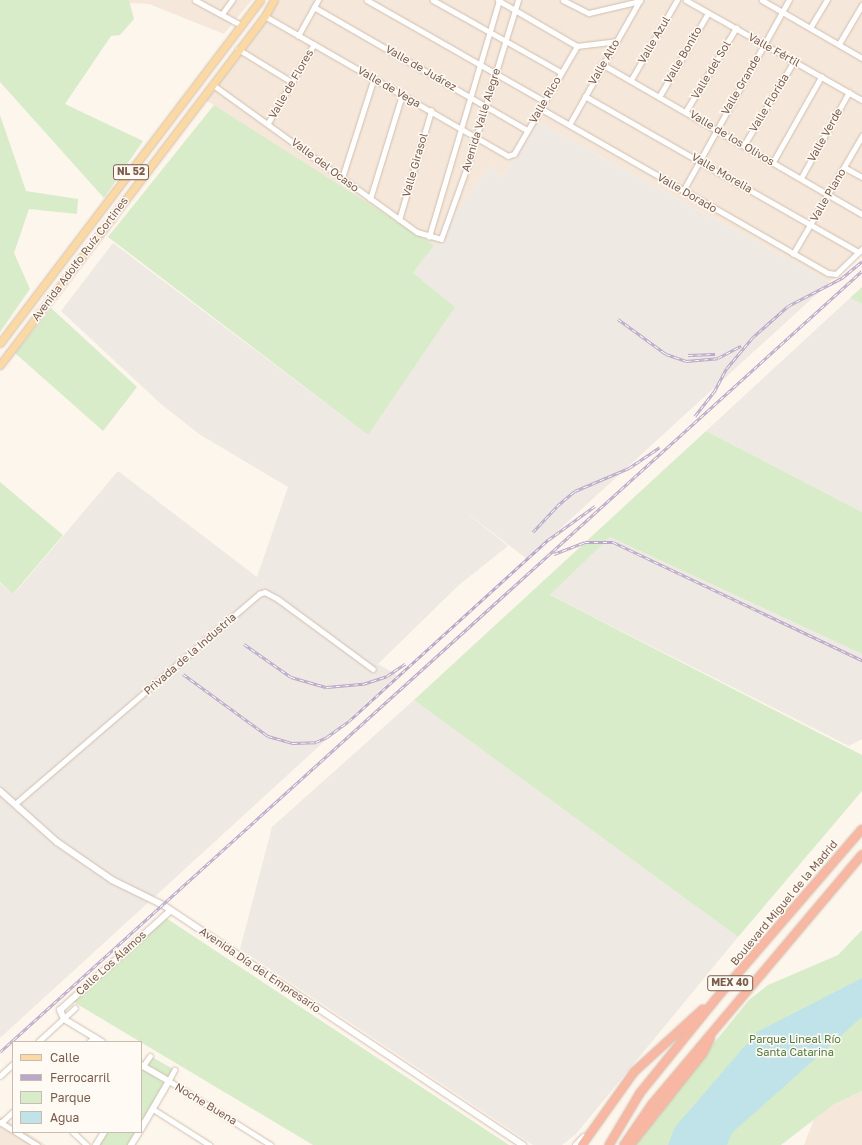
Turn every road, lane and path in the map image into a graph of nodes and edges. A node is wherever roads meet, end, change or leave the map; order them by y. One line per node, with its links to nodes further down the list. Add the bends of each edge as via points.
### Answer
1 (195, 0): 22 (street)
2 (232, 0): 22 (street)
3 (260, 0): 24 (main road, Avenida Adolfo Ruíz Cortines / NL 52)
4 (274, 0): 23 (main road, Avenida Adolfo Ruíz Cortines / NL 52)
5 (318, 0): 18 (street)
6 (368, 0): 39 (street)
7 (433, 0): 27 (street)
8 (499, 0): 19 (street); 27 (street, Avenida Valle Alegre)
9 (518, 0): 19 (street, Avenida Valle Alegre)
10 (563, 0): 11 (street, via 589,13)
11 (640, 0): 30 (street, Valle Alto)
12 (677, 0): 44 (street, Valle Azul)
13 (686, 0): 21 (street, Valle Fértil)
14 (762, 0): 20 (street)
15 (789, 0): 20 (street, Valle Grande)
16 (827, 0): 26 (street)
17 (862, 5): 32 (street)
18 (314, 7): 28 (street); 49 (street, Valle de Juárez)
19 (515, 10): 29 (street, Avenida Valle Alegre); 34 (street)
20 (782, 12): 26 (street); 33 (street, Valle Grande)
21 (708, 13): 25 (street, Valle Fértil); 51 (street, Valle Bonito)
22 (222, 14): 24 (street)
23 (265, 16): 28 (street, Valle de Vega); 35 (main road, Avenida Adolfo Ruíz Cortines / NL 52)
24 (241, 25): 83 (main road, Avenida Adolfo Ruíz Cortines / NL 52)
25 (736, 28): 33 (street, Valle Fértil); 57 (street, Valle del Sol)
26 (810, 28): 32 (street)
27 (489, 32): 29 (street); 39 (street, Avenida Valle Alegre)
28 (298, 36): 31 (street, Valle de Vega)
29 (505, 41): 40 (street); 41 (street, Avenida Valle Alegre)
30 (616, 41): 34 (street); 38 (street, Valle Alto)
31 (314, 44): 43 (street, Valle de Vega); 45 (street, Valle de Flores)
32 (840, 44): 36 (street)
33 (764, 45): 37 (street, Valle Fértil); 61 (street, Valle Grande)
34 (577, 46): 40 (street, Valle Rico)
35 (238, 48): 45 (street); 46 (main road, Avenida Adolfo Ruíz Cortines / NL 52)
36 (862, 58)
37 (794, 61): 42 (street, Valle Fértil); 65 (street, Valle Florida)
38 (602, 64): 44 (street, Valle de los Olivos); 50 (street, Valle Alto)
39 (480, 65): 41 (street); 49 (street, Avenida Valle Alegre)
40 (561, 72): 52 (street, Valle Rico)
41 (495, 74): 52 (street); 54 (street, Avenida Valle Alegre)
42 (821, 77): 47 (street, Valle Fértil); 68 (street)
43 (374, 78): 48 (street, Valle de Vega); 71 (street)
44 (631, 80): 51 (street, Valle de los Olivos)
45 (292, 82): 58 (street, Valle de Flores)
46 (212, 84): 58 (street, Valle del Ocaso); 84 (main road, Avenida Adolfo Ruíz Cortines / NL 52)
47 (849, 92): 53 (street, Valle Fértil); 72 (street, Valle Verde)
48 (402, 95): 56 (street, Valle de Vega); 75 (street)
49 (470, 96): 54 (street, Valle de Juárez); 60 (street, Avenida Valle Alegre)
50 (585, 96): 59 (street, Valle Alto); 67 (street, Valle Morelia)
51 (659, 97): 57 (street, Valle de los Olivos)
52 (544, 100): 55 (street, Valle Rico)
53 (862, 100)
54 (485, 104): 62 (street, Valle de Juárez); 63 (street, Avenida Valle Alegre)
55 (540, 108): 59 (street, Valle Dorado); 62 (street, Valle Rico)
56 (431, 111): 60 (street, Valle de Vega); 77 (street, Valle Girasol)
57 (686, 111): 61 (street, Valle de los Olivos)
58 (268, 123): 71 (street, Valle del Ocaso)
59 (569, 125): 73 (street, Valle Dorado)
60 (460, 128): 63 (street, Valle de Vega); 79 (street, Avenida Valle Alegre)
61 (716, 128): 65 (street, Valle de los Olivos); 67 (street, Valle Grande)
62 (527, 130): 66 (street, Valle Rico)
63 (476, 137): 66 (street, Valle de Vega, via 506,156); 80 (street, Avenida Valle Alegre)
64 (862, 137): 69 (street, Valle Plano)
65 (744, 145): 68 (street, Valle de los Olivos)
66 (514, 154)
67 (700, 160): 73 (street, Valle Grande); 78 (street, Valle Morelia)
68 (773, 162): 72 (street, Valle de los Olivos)
69 (844, 167): 70 (street); 74 (street, Valle Plano)
70 (862, 177)
71 (342, 178): 75 (street, Valle del Ocaso)
72 (801, 178): 74 (street, Valle de los Olivos)
73 (683, 191): 82 (street, Valle Dorado)
74 (829, 194): 76 (street, Valle de los Olivos); 78 (street, Valle Plano)
75 (370, 199): 77 (street, Valle del Ocaso)
76 (862, 214)
77 (400, 220): 79 (street, Valle del Ocaso)
78 (812, 225): 81 (street, Valle Morelia); 82 (street, Valle Plano)
79 (429, 237): 80 (street, Valle del Ocaso)
80 (441, 239)
81 (860, 251): 82 (street, Valle Dorado, via 836,274 828,273)
82 (793, 254)
83 (0, 343)
84 (0, 365)
85 (374, 669): 87 (street, Privada de la Industria, via 278,598 265,592 259,594)
86 (0, 791): 87 (street, Avenida Día del Empresario)
87 (15, 804): 90 (street, Avenida Día del Empresario, via 73,854 123,888)
88 (862, 829): 91 (highway, Boulevard Miguel de la Madrid / MEX 40)
89 (862, 855): 94 (highway, MEX 40)
90 (170, 910): 93 (street, Calle Los Álamos, via 63,1006 60,1012); 121 (street, Avenida Día del Empresario)
91 (715, 1000): 110 (highway, via 640,1066); 124 (highway, Boulevard Miguel de la Madrid / MEX 40, via 640,1093)
92 (75, 1008): 93 (street, Calle Los Álamos)
93 (64, 1019): 95 (street); 96 (street, Calle Los Álamos)
94 (711, 1034): 125 (highway, MEX 40, via 652,1104); 126 (highway, via 703,1053)
95 (94, 1037): 97 (street); 98 (street)
96 (39, 1041)
97 (90, 1041)
98 (100, 1041)
99 (150, 1056): 101 (street)
100 (12, 1065): 103 (street)
101 (142, 1067): 104 (street, Noche Buena)
102 (175, 1070): 104 (street)
103 (0, 1076)
104 (169, 1081): 105 (street); 120 (street, Noche Buena)
105 (153, 1109): 108 (street); 119 (street)
106 (12, 1113): 107 (street)
107 (1, 1122): 109 (street)
108 (142, 1127)
109 (12, 1129)
110 (590, 1131): 122 (street); 123 (highway)
111 (18, 1133): 115 (street)
112 (74, 1133): 116 (street)
113 (103, 1133): 117 (street)
114 (138, 1133): 118 (street)
115 (36, 1145)
116 (86, 1145)
117 (96, 1145)
118 (131, 1145)
119 (210, 1145)
120 (271, 1145)
121 (523, 1145)
122 (576, 1145)
123 (582, 1145)
124 (609, 1145)
125 (624, 1145)
126 (630, 1145)

